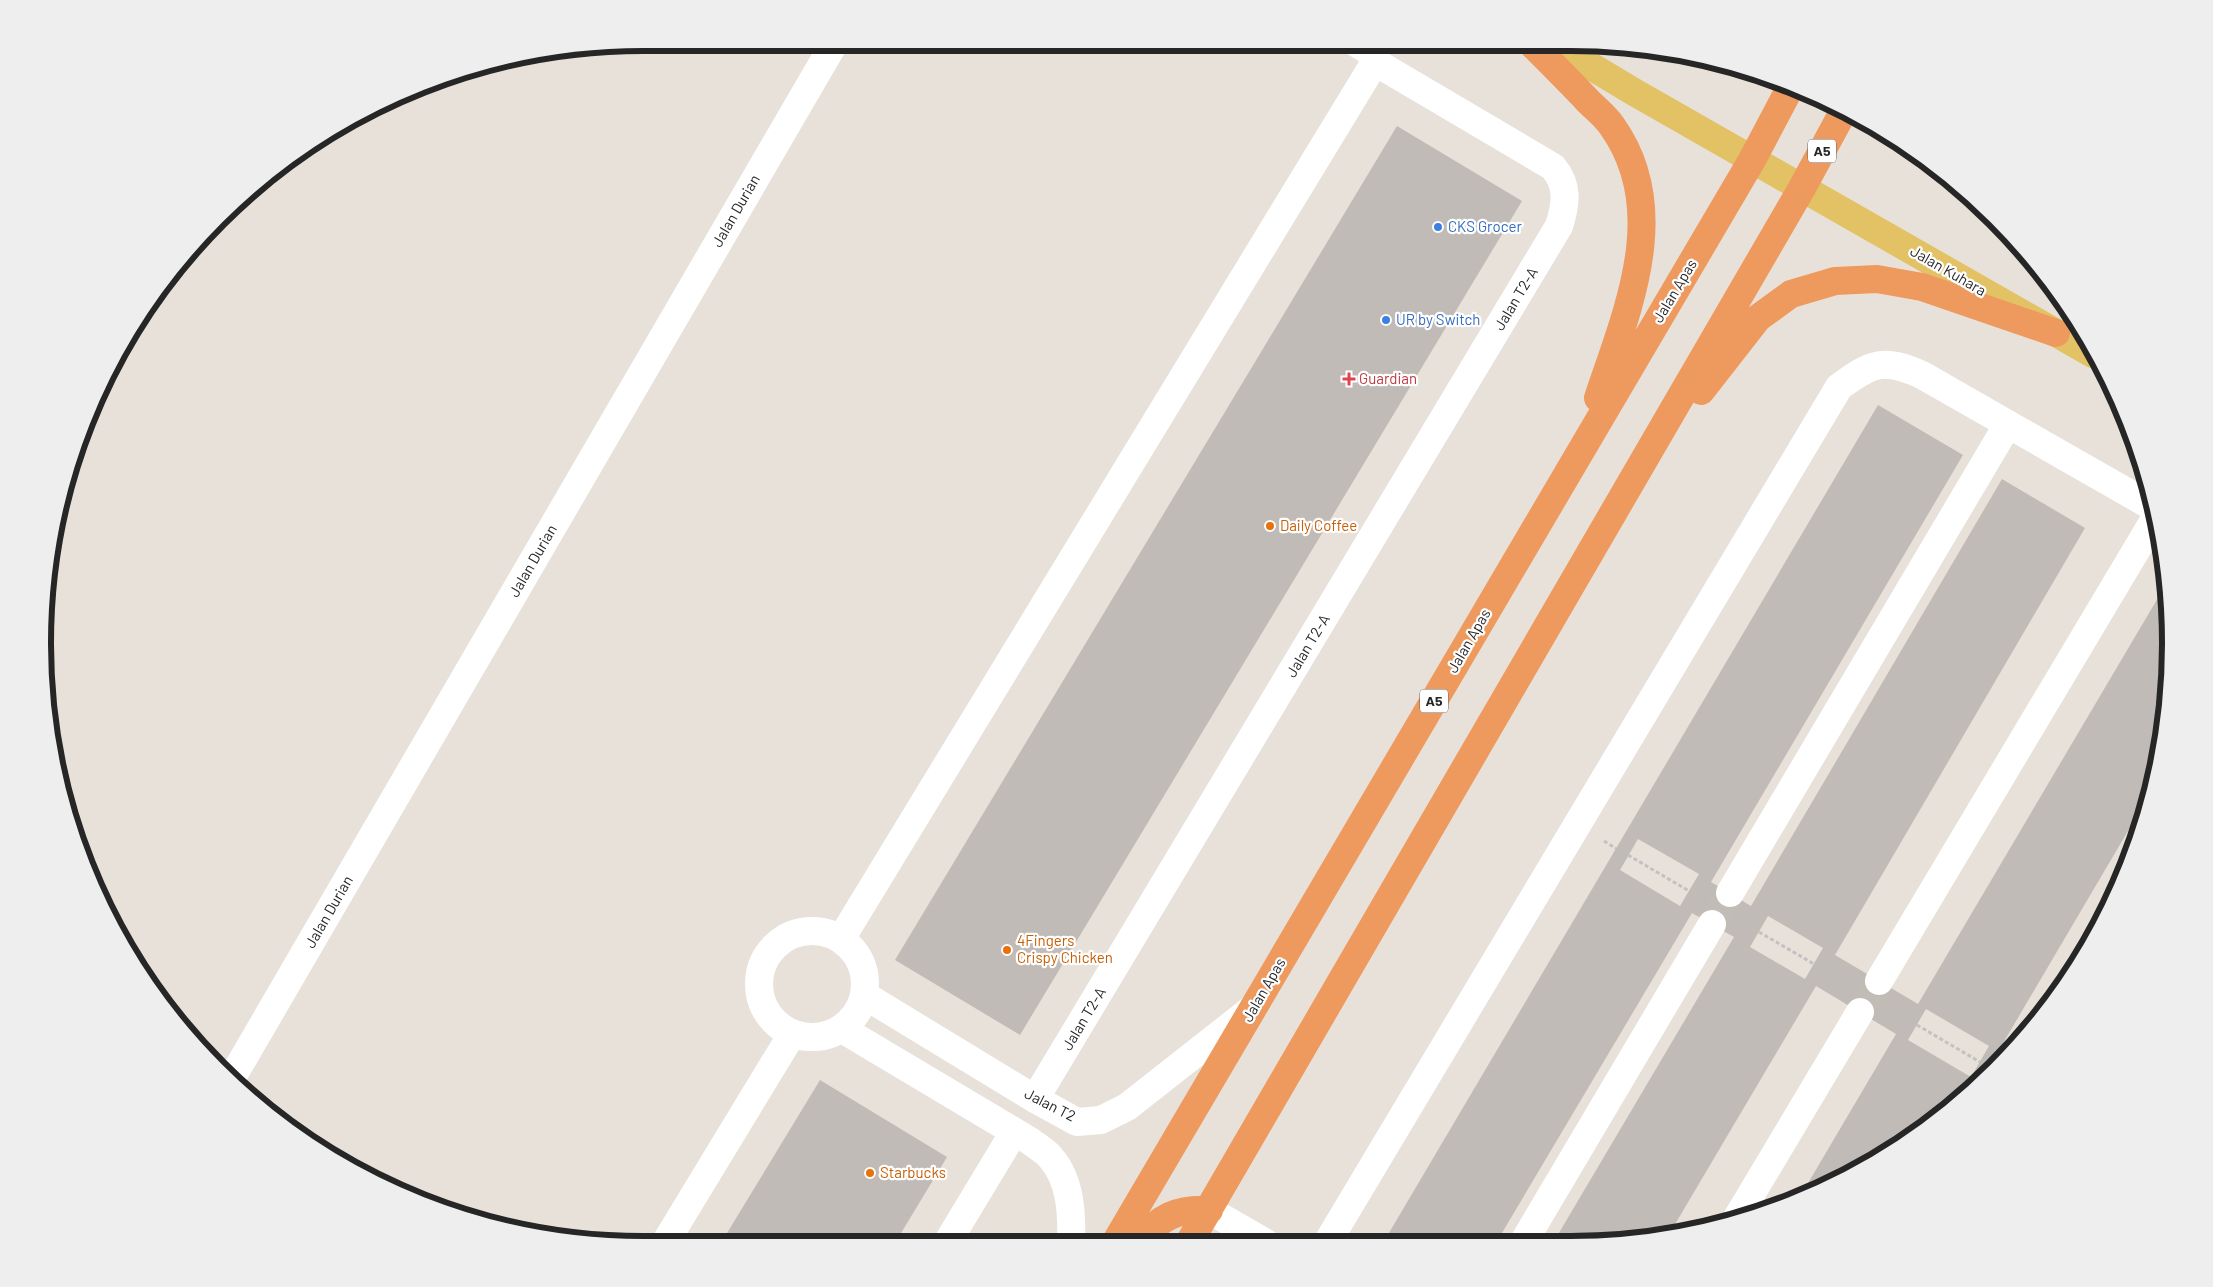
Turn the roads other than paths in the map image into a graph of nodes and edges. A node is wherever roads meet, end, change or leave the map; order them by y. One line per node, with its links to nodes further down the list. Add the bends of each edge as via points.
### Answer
1 (830, 51): 26 (street, Jalan Durian)
2 (1357, 51): 5 (lane)
3 (1539, 51): 13 (highway, via 1612,125 1633,165 1642,212 1641,257 1632,298)
4 (1566, 51): 8 (main road)
5 (1375, 62): 19 (street); 27 (street, Jalan T2-A, via 1553,167 1565,188 1565,207 1559,226)
6 (1787, 93): 8 (highway, Jalan Apas / A5)
7 (1840, 117): 9 (highway, A5)
8 (1752, 160): 9 (main road, Jalan Kuhara); 13 (highway, Jalan Apas / A5)
9 (1802, 188): 10 (main road, Jalan Kuhara); 14 (highway, A5)
10 (2056, 333): 11 (main road, Jalan Kuhara); 14 (highway, via 1922,287 1877,279 1835,281 1790,294 1758,318)
11 (2083, 348)
12 (2008, 424): 15 (street); 17 (street); 38 (street, via 1899,364 1877,364 1839,387)
13 (1581, 451): 22 (highway, Jalan Apas / A5)
14 (1632, 481): 29 (highway, A5)
15 (2145, 502)
16 (2150, 527): 20 (street)
17 (1730, 893)
18 (1712, 924): 39 (street)
19 (841, 939): 21 (street, via 862,964); 25 (street, via 824,932 798,933 775,946 764,960 760,994 766,1011 777,1025)
20 (1879, 981)
21 (864, 995): 24 (street, via 852,1019); 27 (street, Jalan T2)
22 (1254, 1006): 27 (street, Jalan T2, via 1127,1107 1101,1120 1078,1122); 34 (highway, Jalan Apas / A5)
23 (1860, 1012): 30 (street)
24 (842, 1029): 25 (street, via 826,1036 809,1038); 28 (street)
25 (792, 1034): 31 (street)
26 (235, 1072)
27 (1036, 1099)
28 (1014, 1132): 32 (street); 33 (street, via 1051,1158 1066,1182 1072,1215)
29 (1209, 1210): 35 (highway, via 1190,1209 1174,1213 1158,1222); 36 (highway, A5); 37 (street)
30 (1742, 1210)
31 (669, 1236)
32 (951, 1236)
33 (1071, 1236)
34 (1119, 1236)
35 (1146, 1236)
36 (1193, 1236)
37 (1254, 1236)
38 (1331, 1236)
39 (1527, 1236)

